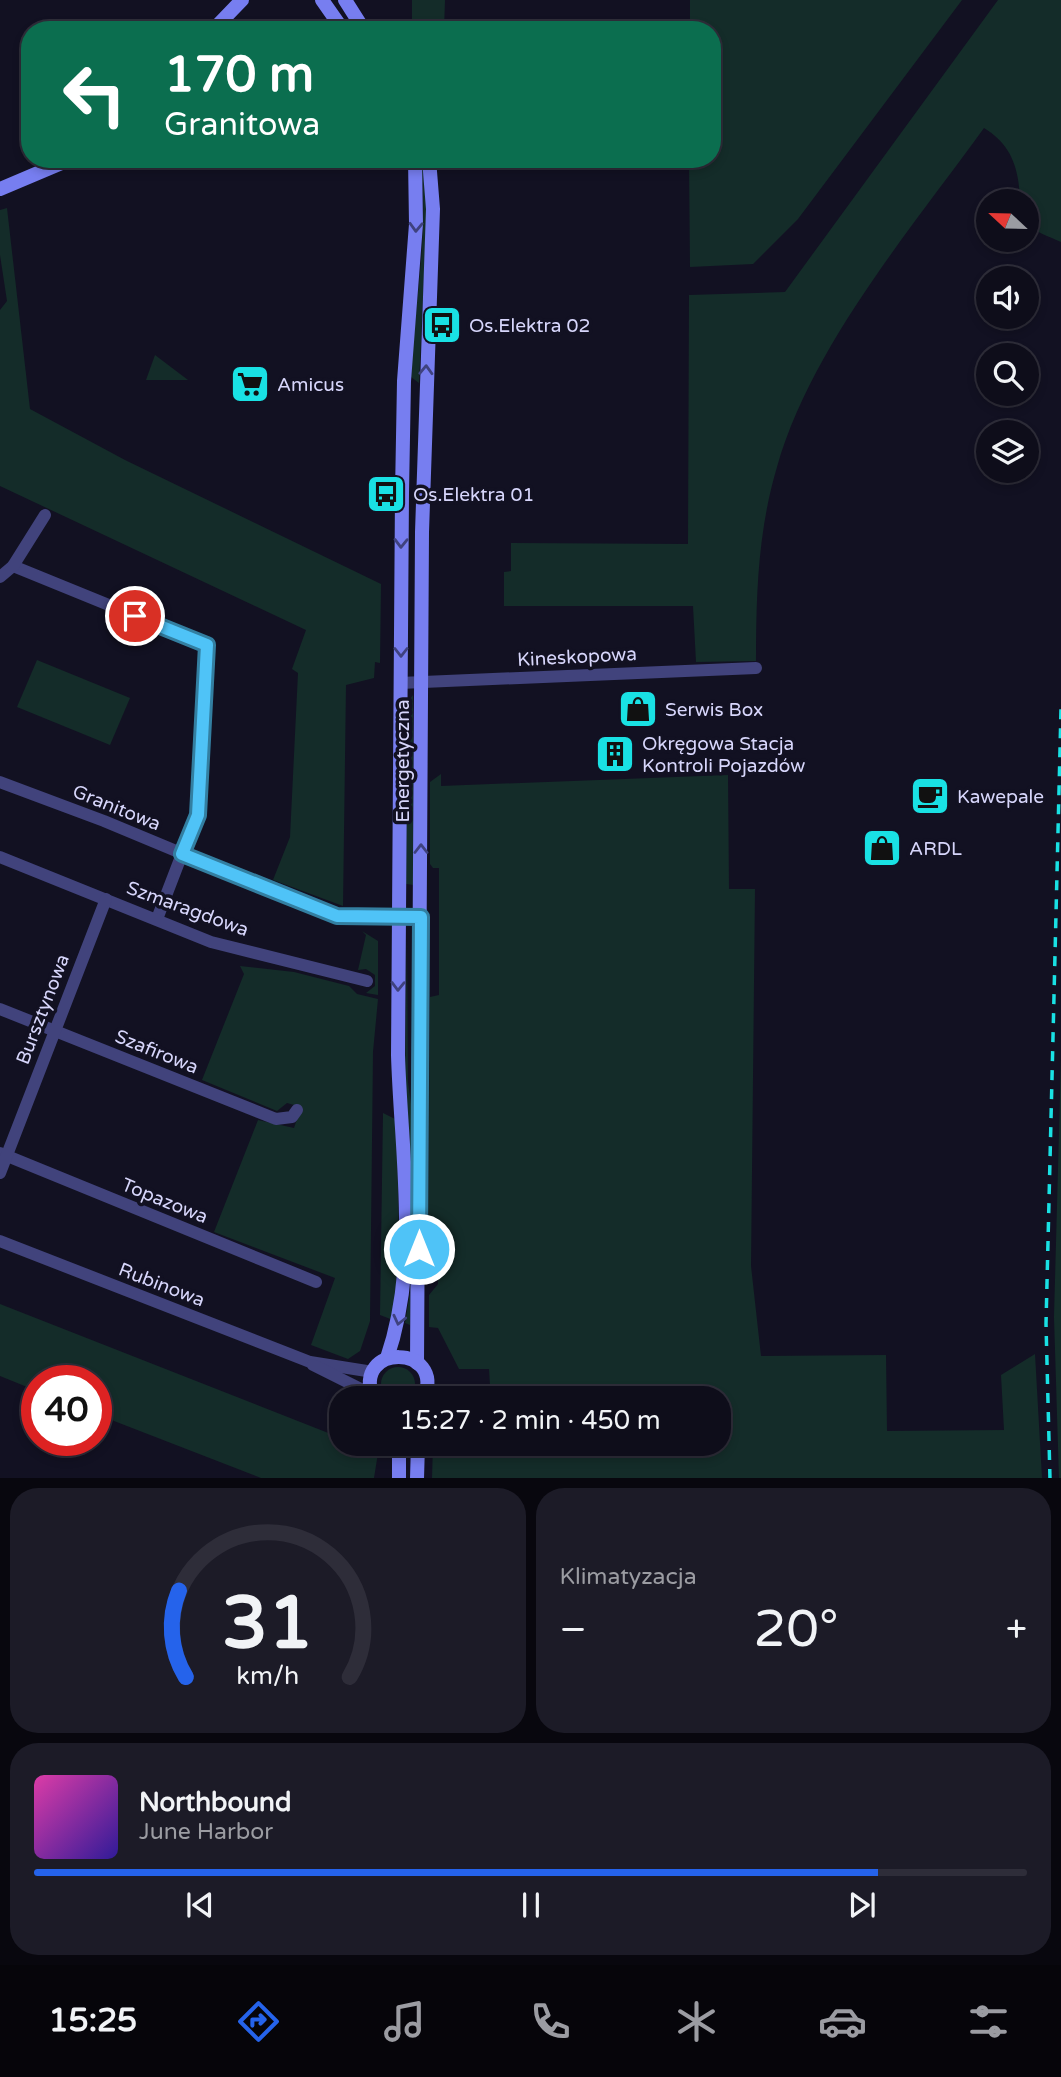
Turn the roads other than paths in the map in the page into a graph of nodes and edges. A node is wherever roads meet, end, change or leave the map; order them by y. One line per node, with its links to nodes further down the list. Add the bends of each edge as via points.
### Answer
1 (231, 0): 5 (street)
2 (242, 0): 6 (street)
3 (322, 0): 7 (street)
4 (345, 0): 8 (street)
5 (219, 21)
6 (221, 21)
7 (337, 21)
8 (358, 21)
9 (50, 168): 12 (street)
10 (416, 168): 18 (street, Energetyczna, one-way to 18, via 414,265 404,381)
11 (430, 168): 17 (street, Energetyczna, one-way to 11, via 433,209)
12 (0, 189)
13 (45, 515): 14 (street)
14 (13, 566): 15 (street); 20 (street, via 207,645 198,815)
15 (0, 577)
16 (756, 668): 17 (street, Kineskopowa)
17 (421, 682): 18 (street, Kineskopowa); 24 (street, Energetyczna, one-way to 17)
18 (400, 683): 23 (street, Energetyczna)
19 (0, 782): 20 (street, Granitowa)
20 (182, 854): 23 (street, Granitowa, via 337,916); 25 (street)
21 (0, 857): 22 (street, Szmaragdowa)
22 (106, 899): 25 (street, Szmaragdowa); 28 (street, Bursztynowa)
23 (399, 917): 24 (street, Granitowa); 34 (street, Energetyczna, one-way to 34, via 404,1285)
24 (421, 917): 36 (street, Energetyczna)
25 (157, 919): 26 (street, Szmaragdowa, via 211,942)
26 (367, 981)
27 (0, 1009): 28 (street, Szafirowa)
28 (54, 1030): 29 (street, Szafirowa, via 276,1119 292,1117); 30 (street, Bursztynowa)
29 (297, 1110)
30 (3, 1155): 31 (street, Bursztynowa); 33 (street, Topazowa)
31 (0, 1173)
32 (0, 1241): 35 (street, Rubinowa)
33 (316, 1282)
34 (387, 1358): 36 (street, via 403,1356); 37 (street, Energetyczna)
35 (310, 1363): 37 (street, Rubinowa); 38 (street, Rubinowa)
36 (417, 1363): 40 (street, Energetyczna, via 427,1378)
37 (373, 1372): 39 (street)
38 (351, 1386)
39 (372, 1386)
40 (426, 1386)
41 (399, 1456): 43 (street)
42 (418, 1456): 44 (street)
43 (399, 1478)
44 (417, 1478)

